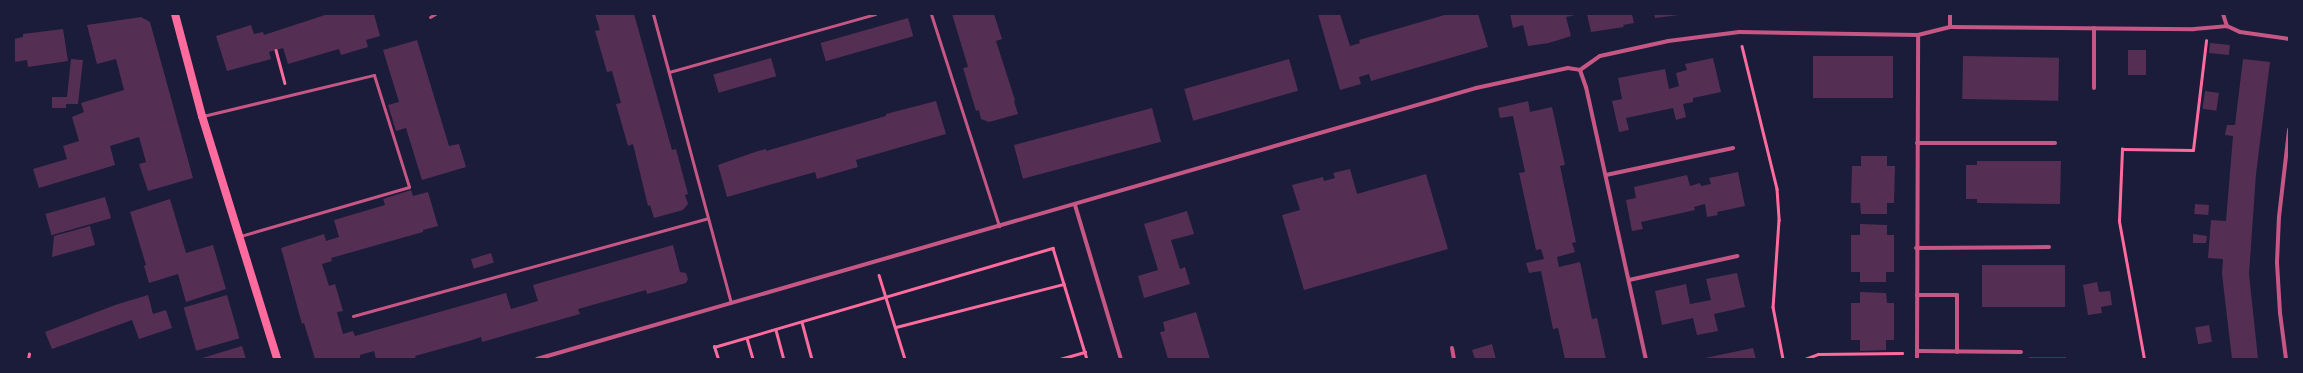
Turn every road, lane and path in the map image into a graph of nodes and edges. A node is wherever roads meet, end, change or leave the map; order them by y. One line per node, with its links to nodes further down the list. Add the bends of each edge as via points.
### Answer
1 (175, 14): 21 (main road)
2 (435, 14): 8 (lane)
3 (653, 14): 18 (lane)
4 (875, 14): 18 (lane)
5 (931, 14): 29 (lane)
6 (1950, 14): 10 (street)
7 (2224, 14): 9 (street)
8 (430, 17)
9 (2227, 26): 12 (street); 15 (street, via 2240,32)
10 (1950, 27): 11 (street); 14 (street)
11 (2094, 28): 12 (street); 19 (street)
12 (2207, 28): 67 (path, via 2193,150 2122,149 2119,221)
13 (1739, 32): 14 (street); 17 (street, via 1668,41 1600,56); 64 (path, via 1777,189 1779,220 1773,308)
14 (1918, 35): 23 (street)
15 (2289, 39)
16 (276, 50): 20 (path)
17 (1580, 70): 26 (street); 27 (street, via 1568,68 1476,88)
18 (669, 72): 28 (lane)
19 (2094, 88)
20 (288, 95): 21 (lane); 30 (lane, via 374,75 408,187)
21 (202, 116): 30 (main road)
22 (2289, 130): 68 (street, via 2279,217 2277,262)
23 (1917, 143): 24 (street); 32 (street)
24 (2055, 143)
25 (1733, 148): 26 (street)
26 (1606, 175): 35 (street)
27 (1074, 205): 29 (street); 61 (street)
28 (708, 218): 39 (lane); 40 (lane)
29 (1000, 226): 34 (street)
30 (238, 237): 52 (main road)
31 (2049, 247): 32 (street)
32 (1916, 248): 37 (street)
33 (1737, 256): 35 (street)
34 (875, 261): 38 (path); 39 (street)
35 (1629, 280): 63 (street)
36 (1064, 284): 38 (path, via 1053,248); 42 (path); 46 (path)
37 (1917, 295): 47 (street); 48 (street, via 1957,295)
38 (886, 297): 41 (path); 42 (path)
39 (731, 303): 53 (street)
40 (353, 316)
41 (802, 322): 43 (path); 57 (path)
42 (896, 327): 58 (path)
43 (776, 330): 44 (path); 56 (path)
44 (747, 338): 54 (path, via 714,347); 55 (path)
45 (1452, 348): 62 (street)
46 (1085, 352): 59 (path); 60 (path)
47 (1917, 352): 48 (street); 65 (path, via 1818,354); 66 (street)
48 (1957, 352): 49 (street)
49 (2021, 352)
50 (29, 354): 51 (path)
51 (28, 359)
52 (277, 359)
53 (537, 359)
54 (718, 359)
55 (753, 359)
56 (784, 359)
57 (812, 359)
58 (904, 359)
59 (1060, 359)
60 (1087, 359)
61 (1121, 359)
62 (1454, 359)
63 (1646, 359)
64 (1783, 359)
65 (1805, 359)
66 (1917, 359)
67 (2144, 359)
68 (2286, 359)

